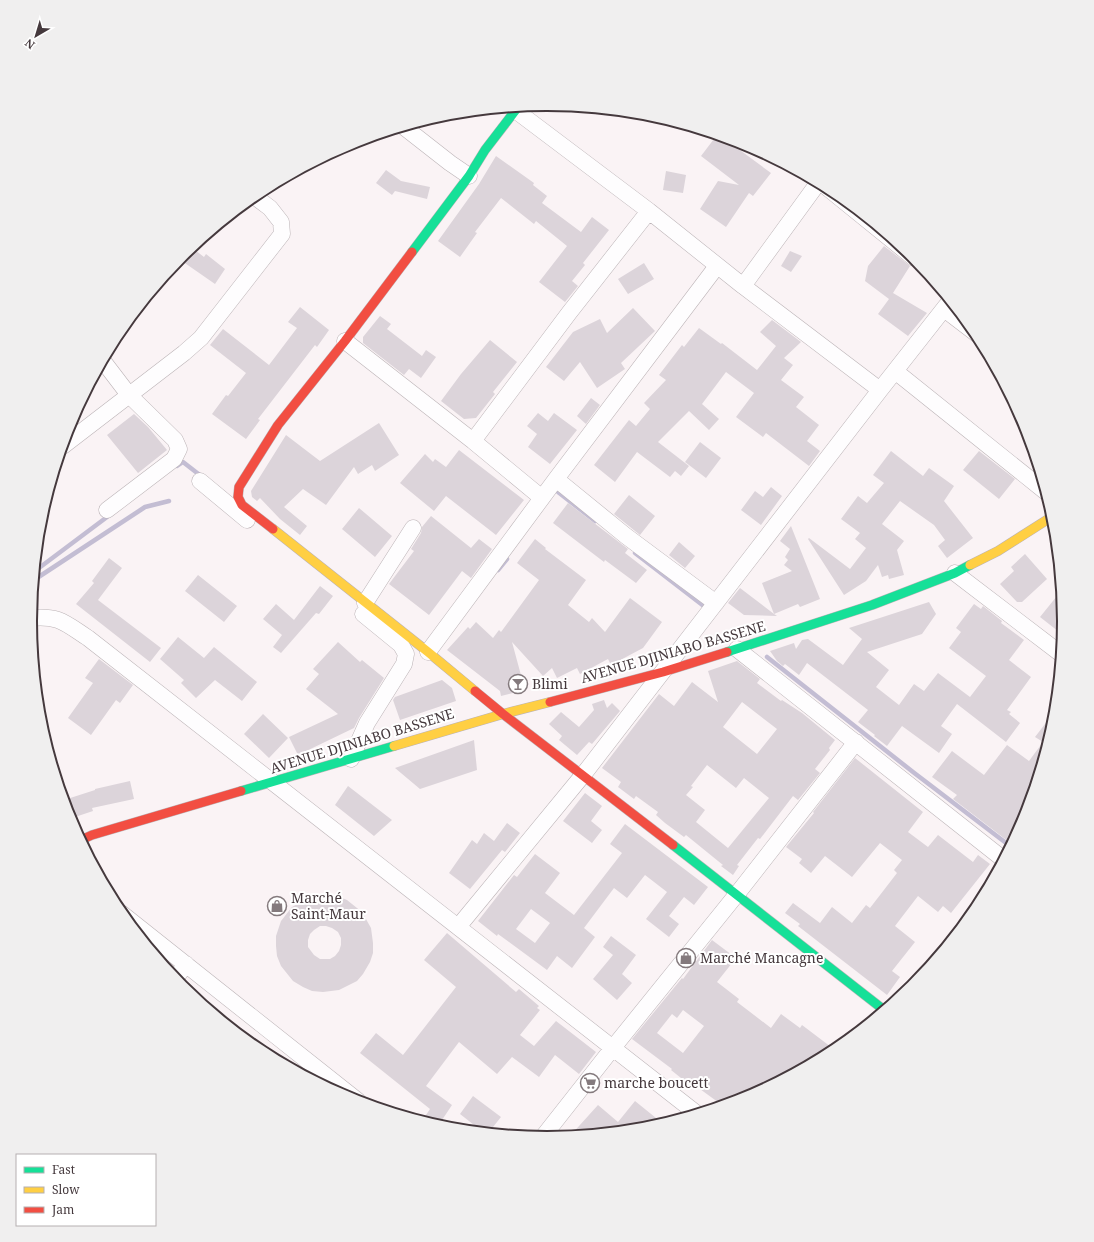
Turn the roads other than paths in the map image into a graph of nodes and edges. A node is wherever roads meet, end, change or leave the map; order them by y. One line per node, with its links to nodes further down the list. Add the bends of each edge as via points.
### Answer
1 (514, 112): 4 (street)
2 (522, 112): 7 (street)
3 (408, 130): 4 (street)
4 (469, 176): 11 (street)
5 (815, 187): 9 (street)
6 (260, 200): 15 (street, via 281,222 282,234 201,338)
7 (649, 211): 8 (street); 17 (street)
8 (717, 266): 9 (street); 18 (street)
9 (743, 286): 14 (street)
10 (947, 305): 13 (street)
11 (345, 341): 17 (street); 26 (street, via 278,425 239,487 238,497 242,505)
12 (106, 365): 15 (street)
13 (895, 371): 14 (street); 20 (street)
14 (880, 390): 27 (street)
15 (129, 395): 16 (street); 22 (street, via 176,440 178,449 174,459)
16 (71, 440)
17 (473, 441): 21 (street)
18 (556, 479): 21 (street); 27 (street, via 626,536)
19 (200, 481): 35 (street, via 401,645 406,654 404,664 367,723)
20 (1039, 487)
21 (542, 498): 31 (street)
22 (107, 510)
23 (1047, 520): 25 (street, AVENUE DJINIABO BASSENE, via 998,551)
24 (413, 528): 26 (street)
25 (955, 573): 29 (street, AVENUE DJINIABO BASSENE, via 872,605); 30 (street)
26 (365, 602): 31 (street)
27 (716, 603): 32 (street)
28 (37, 617): 37 (street, via 62,620 88,638)
29 (737, 649): 32 (street, AVENUE DJINIABO BASSENE); 34 (street)
30 (1056, 650)
31 (428, 652): 33 (street)
32 (663, 672): 33 (street, AVENUE DJINIABO BASSENE); 36 (street)
33 (503, 714): 35 (street, AVENUE DJINIABO BASSENE); 36 (street)
34 (856, 742): 39 (street); 40 (street)
35 (351, 759): 37 (street, AVENUE DJINIABO BASSENE)
36 (583, 775): 40 (street); 41 (street)
37 (274, 782): 38 (street, AVENUE DJINIABO BASSENE); 41 (street)
38 (86, 838)
39 (999, 856)
40 (737, 894): 45 (street); 46 (street)
41 (458, 927): 46 (street)
42 (140, 928): 43 (street)
43 (186, 964): 44 (street); 47 (street)
44 (179, 974)
45 (880, 1007)
46 (612, 1049): 48 (street); 49 (street)
47 (328, 1081)
48 (692, 1110)
49 (548, 1131)

